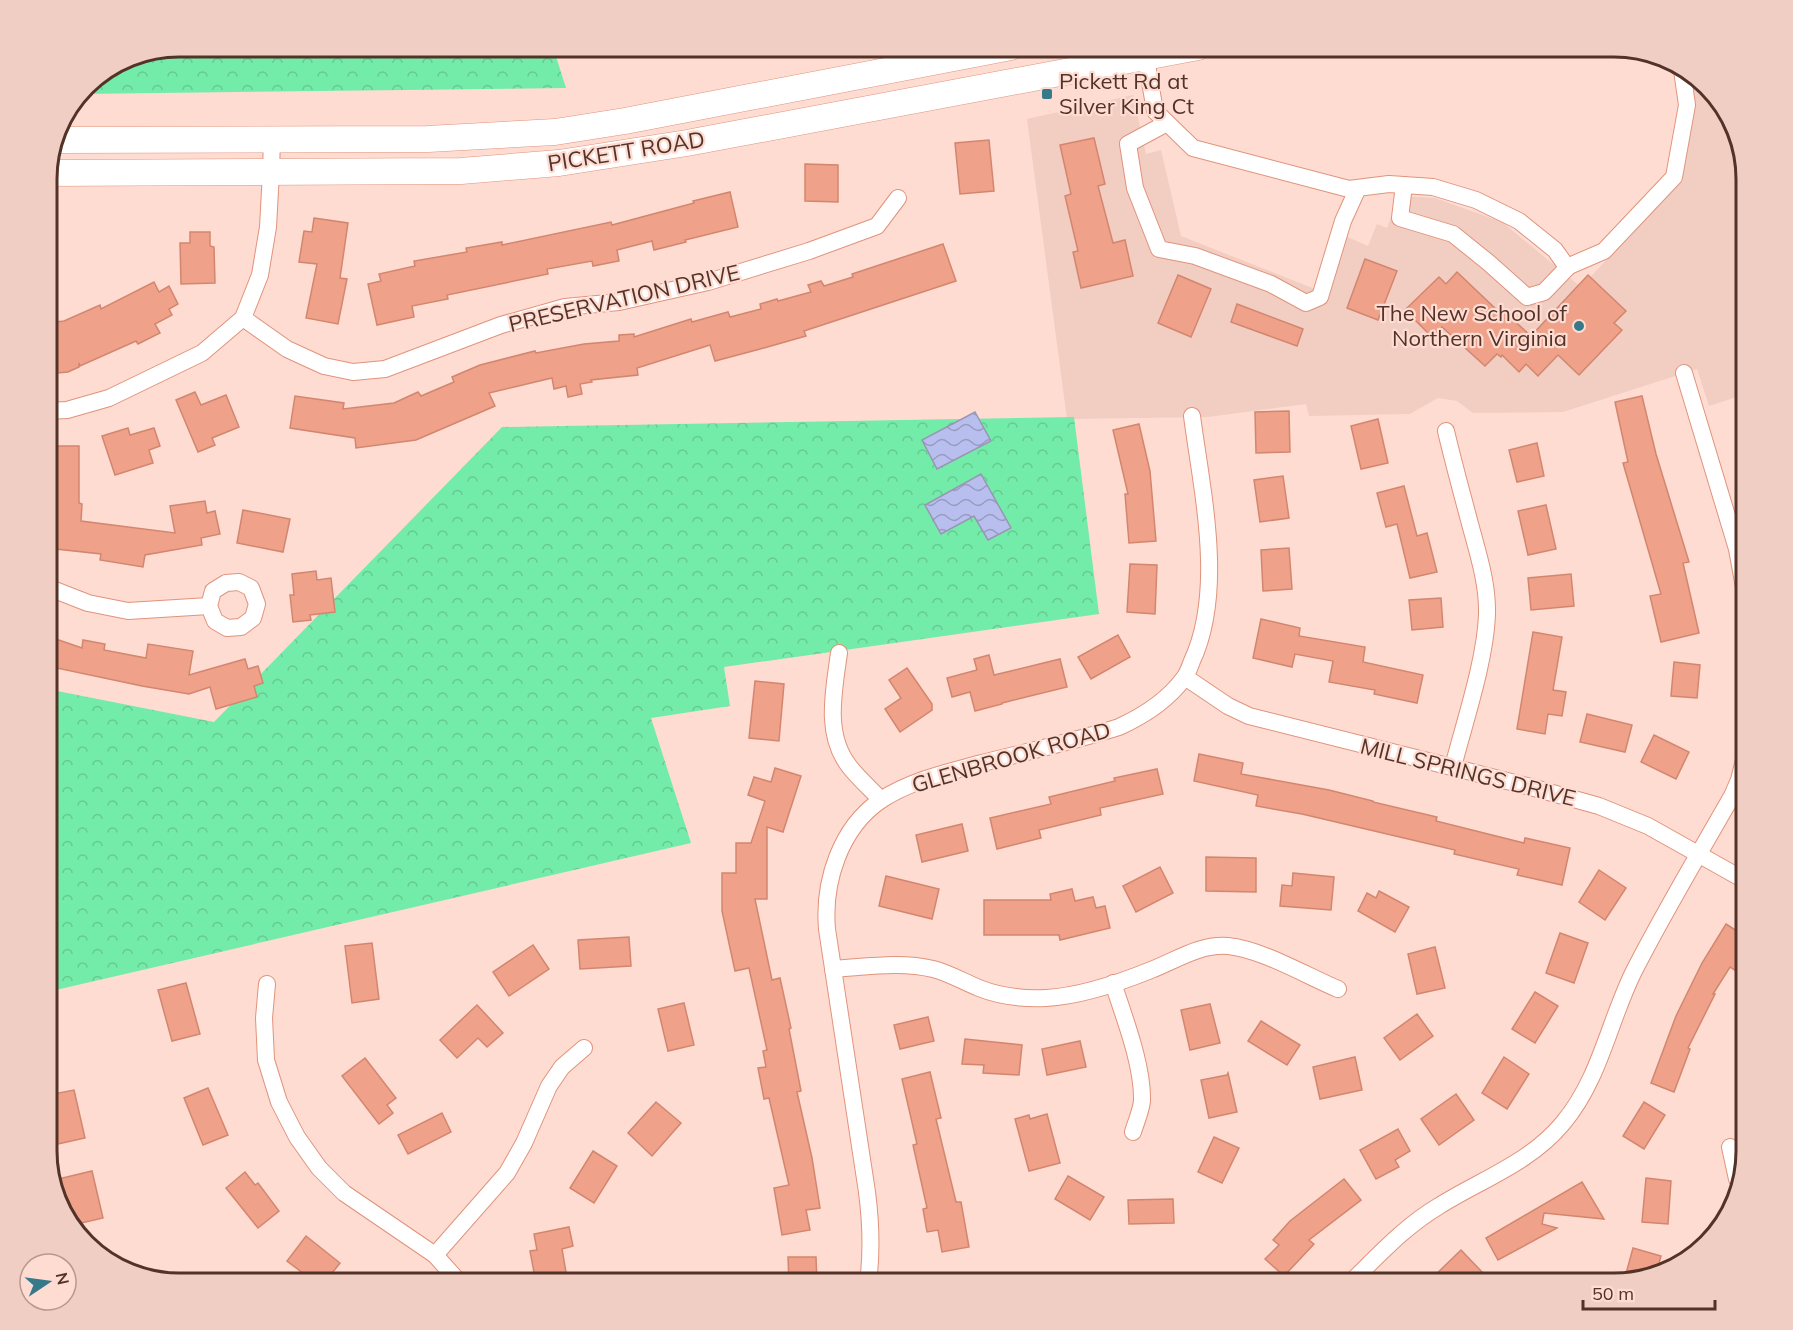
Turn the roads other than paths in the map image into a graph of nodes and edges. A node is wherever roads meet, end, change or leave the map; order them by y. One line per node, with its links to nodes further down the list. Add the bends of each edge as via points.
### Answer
1 (952, 57): 6 (main road, PICKETT ROAD, via 555,132 428,139)
2 (1115, 57): 8 (main road, PICKETT ROAD, via 687,143 559,164 461,171)
3 (1146, 57): 5 (street, via 1155,111)
4 (1683, 79): 13 (street, via 1687,105 1674,177 1604,251)
5 (1167, 123): 11 (street, via 1193,148); 11 (street, via 1128,144 1135,188 1159,249 1195,256 1271,284 1306,303 1320,297 1343,221)
6 (272, 138): 7 (main road, PICKETT ROAD); 8 (street)
7 (63, 140)
8 (272, 172): 9 (main road, PICKETT ROAD); 14 (street, via 260,275)
9 (57, 173)
10 (1404, 185): 11 (street); 13 (street, via 1433,187 1476,200 1519,221 1555,250); 13 (street, via 1400,218 1453,234 1527,297 1544,292)
11 (1358, 188)
12 (898, 198): 14 (street, PRESERVATION DRIVE, via 877,226 809,251 708,282 619,302 565,308 501,325 385,369 353,372 324,366 287,349)
13 (1568, 267)
14 (243, 318): 16 (street, via 202,353 109,398)
15 (1684, 373): 19 (street)
16 (57, 410)
17 (1192, 416): 23 (street, GLENBROOK ROAD, via 1208,533 1208,592 1200,644)
18 (1446, 431): 24 (street, via 1482,566 1487,615 1480,661)
19 (1736, 546)
20 (57, 591): 21 (street, via 88,603 128,611)
21 (209, 606)
22 (839, 653): 26 (street, via 834,693 836,742 849,766)
23 (1185, 677): 24 (street, MILL SPRINGS DRIVE, via 1249,716); 26 (street, GLENBROOK ROAD, via 1142,716 1119,727 932,777)
24 (1453, 767): 27 (street, MILL SPRINGS DRIVE, via 1599,806 1648,826)
25 (1736, 787): 27 (street)
26 (881, 800): 29 (street, GLENBROOK ROAD, via 852,831 830,874 826,916)
27 (1699, 855): 28 (street, MILL SPRINGS DRIVE); 40 (street, via 1633,973 1592,1078 1563,1124 1524,1159 1413,1223)
28 (1736, 875)
29 (833, 969): 30 (street, via 919,966 992,993 1046,998); 39 (street, GLENBROOK ROAD, via 871,1226)
30 (1113, 983): 32 (street, via 1193,950 1229,946 1249,950); 34 (street, via 1141,1082 1142,1103)
31 (267, 984): 37 (street, via 266,1060 279,1102 297,1137 319,1168 344,1193)
32 (1338, 988)
33 (584, 1048): 37 (street, via 562,1067 549,1086 507,1173)
34 (1132, 1132)
35 (1730, 1147): 36 (street)
36 (1735, 1169)
37 (435, 1255): 38 (street)
38 (451, 1273)
39 (869, 1273)
40 (1361, 1273)

